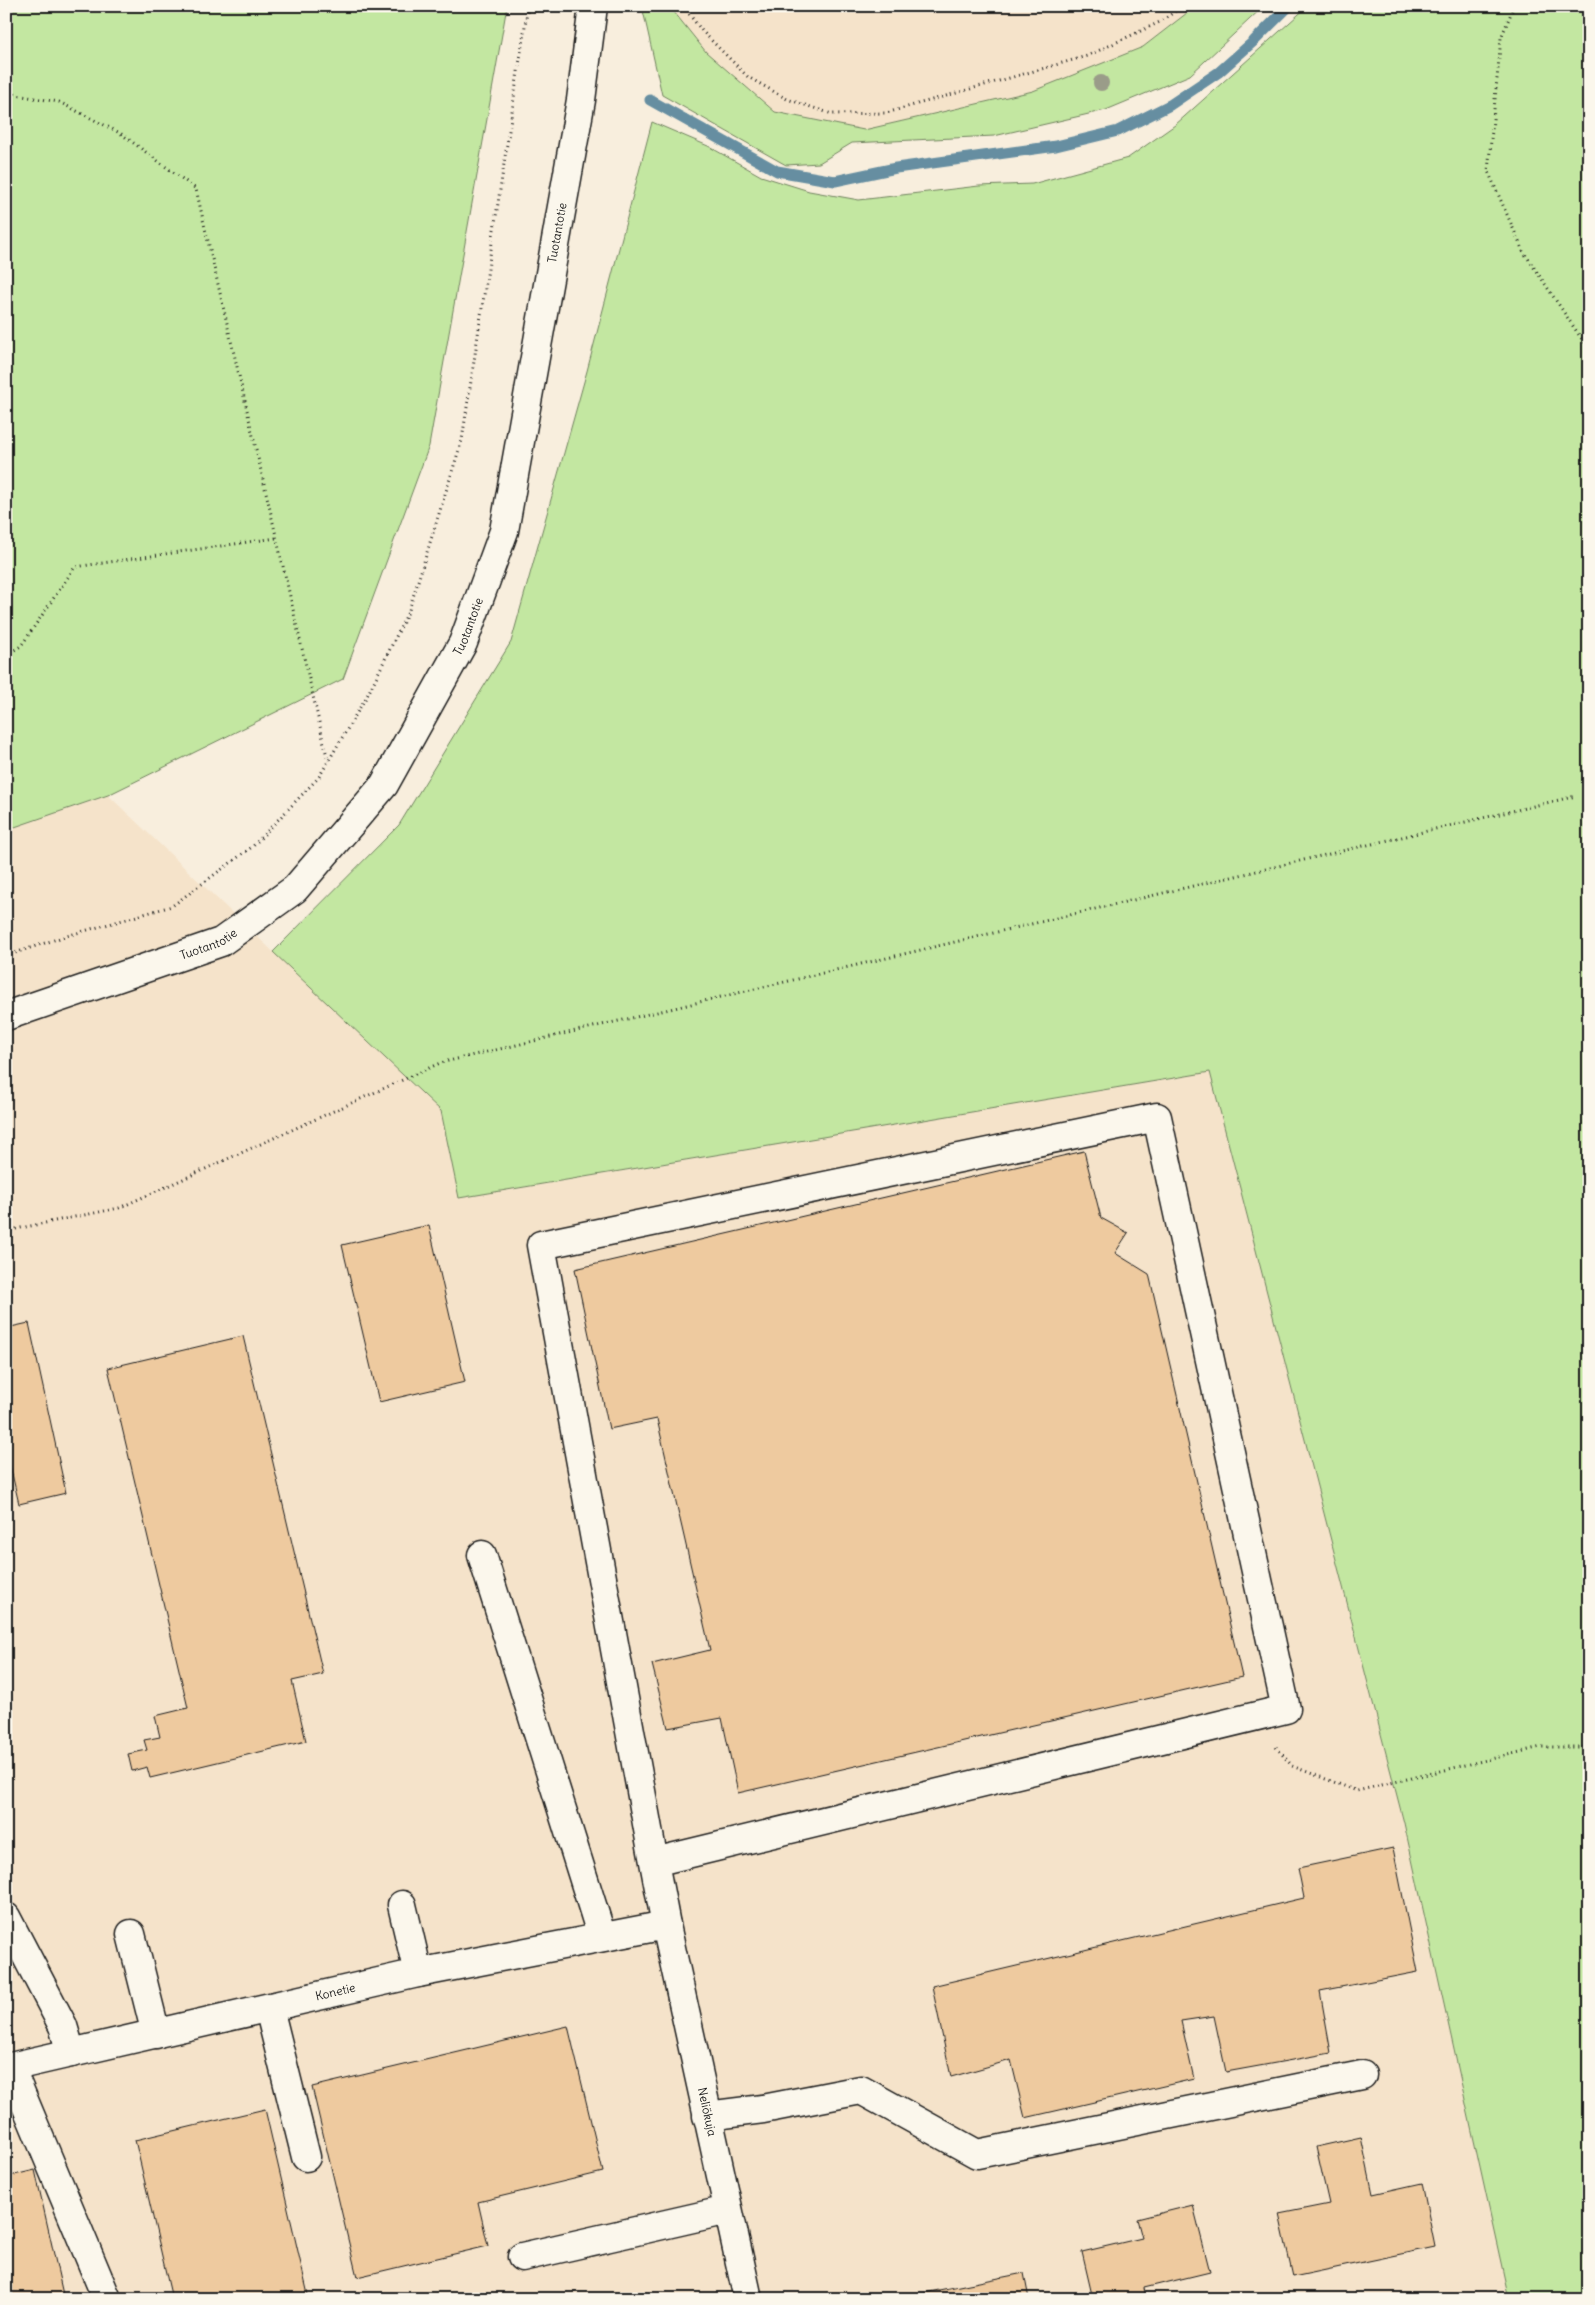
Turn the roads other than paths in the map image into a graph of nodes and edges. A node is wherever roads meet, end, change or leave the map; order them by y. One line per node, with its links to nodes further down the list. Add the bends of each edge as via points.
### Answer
1 (593, 6): 2 (street, Tuotantotie, via 581,100 504,531 463,644 384,784 295,889 222,942)
2 (6, 1016)
3 (482, 1555): 9 (street)
4 (654, 1862): 4 (street, Neliökuja, via 541,1245 1157,1117 1286,1708); 7 (street, Neliökuja)
5 (402, 1905): 10 (street)
6 (6, 1917): 13 (street, via 63,2026)
7 (666, 1925): 9 (street, Konetie); 16 (street, Neliökuja)
8 (131, 1934): 12 (street)
9 (602, 1937): 10 (street, Konetie)
10 (418, 1973): 11 (street, Konetie)
11 (268, 2008): 12 (street, Konetie); 17 (street)
12 (156, 2034): 13 (street, Konetie)
13 (71, 2053): 14 (street, Konetie)
14 (8, 2068): 20 (street)
15 (1362, 2075): 16 (street, via 977,2154 861,2090)
16 (708, 2116): 18 (street, Neliökuja)
17 (306, 2157)
18 (728, 2210): 19 (street); 21 (street, Neliökuja)
19 (522, 2256)
20 (107, 2299)
21 (748, 2299)

